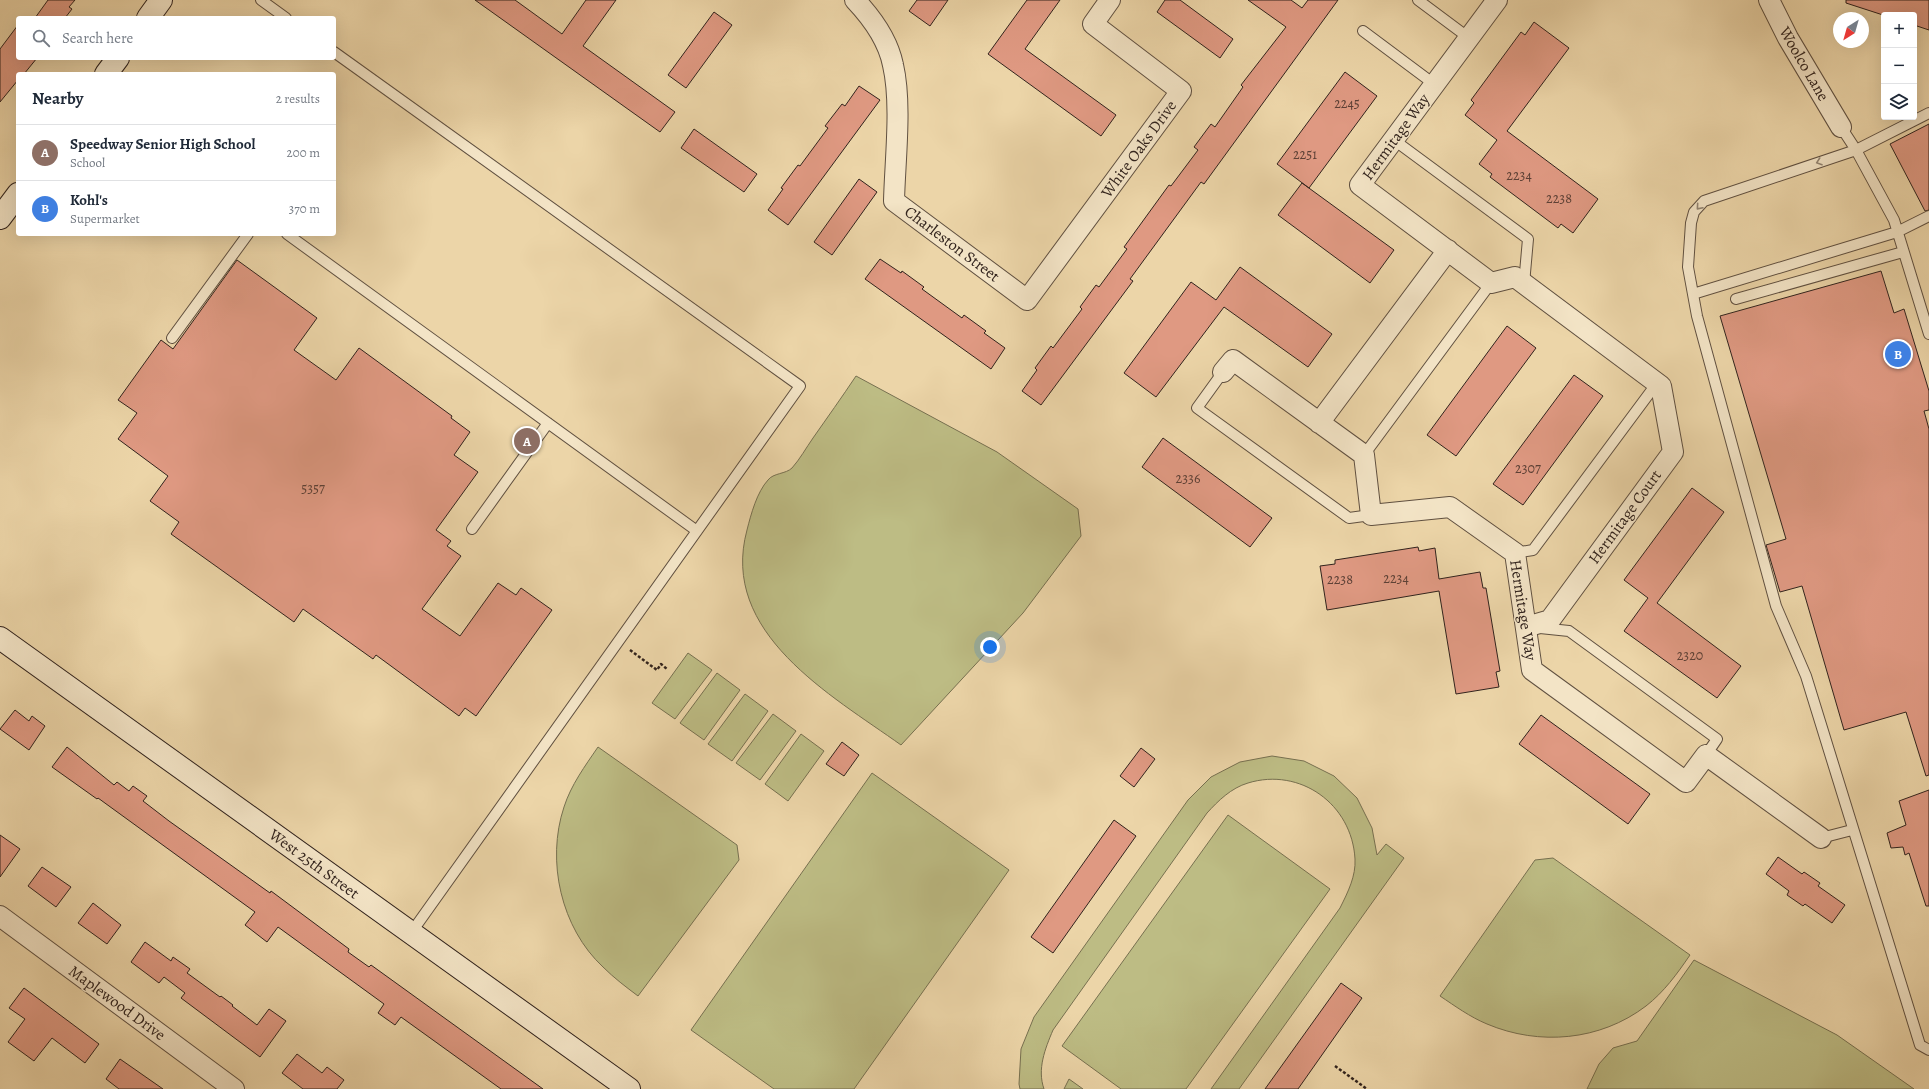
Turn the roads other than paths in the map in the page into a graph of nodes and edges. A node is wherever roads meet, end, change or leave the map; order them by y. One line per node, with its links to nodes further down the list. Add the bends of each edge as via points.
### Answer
1 (161, 0): 8 (street)
2 (261, 0): 9 (lane)
3 (1110, 0): 32 (street, White Oaks Drive, via 1093,24 1181,91)
4 (1418, 0): 11 (lane)
5 (1497, 0): 11 (street, Hermitage Way)
6 (1769, 0): 17 (street, Woolco Lane, via 1788,38)
7 (859, 2): 32 (street, Charleston Street, via 883,37 896,75 898,94 894,202)
8 (149, 16)
9 (283, 16)
10 (1363, 31): 15 (lane)
11 (1469, 38): 15 (street, Hermitage Way)
12 (336, 53): 42 (lane, via 800,386)
13 (116, 60): 14 (street)
14 (108, 72)
15 (1434, 84): 18 (street, Hermitage Way)
16 (1929, 113): 19 (lane)
17 (1841, 126): 19 (lane)
18 (1394, 140): 26 (street, Hermitage Way, via 1360,186); 29 (lane, via 1528,239)
19 (1856, 150): 23 (lane, via 1884,198); 30 (lane, one-way to 30, via 1704,201 1694,212 1691,223 1688,267)
20 (16, 197): 22 (street)
21 (1929, 216): 23 (lane)
22 (0, 218)
23 (1897, 232): 27 (lane); 30 (lane)
24 (247, 236): 34 (lane)
25 (289, 236): 37 (lane)
26 (1448, 250): 28 (street, Hermitage Way); 38 (street)
27 (1904, 252): 31 (lane); 33 (lane)
28 (1491, 283): 29 (street, via 1515,277); 39 (lane)
29 (1524, 284): 36 (street)
30 (1693, 294): 47 (lane, via 1776,606 1806,676)
31 (1736, 299)
32 (1027, 300)
33 (1929, 334)
34 (172, 338)
35 (1223, 372): 38 (street, via 1233,360); 40 (lane, via 1197,408 1349,518)
36 (1657, 382): 43 (lane, via 1533,550); 44 (street, Hermitage Court, via 1661,386 1673,452 1550,620)
37 (548, 423): 41 (lane); 42 (lane)
38 (1320, 423): 39 (street)
39 (1364, 455): 40 (street)
40 (1371, 515): 43 (street, Hermitage Way, via 1450,507)
41 (472, 529)
42 (697, 531): 50 (lane)
43 (1515, 554): 44 (street, Hermitage Way)
44 (1526, 627): 46 (lane, via 1569,631 1717,739); 46 (street, Hermitage Way, via 1532,670 1686,782)
45 (0, 638): 50 (street, West 25th Street)
46 (1706, 755): 48 (street)
47 (1852, 830): 48 (lane); 51 (lane, via 1920,1045)
48 (1821, 838)
49 (0, 916): 52 (street, Maplewood Drive)
50 (411, 933): 53 (street, West 25th Street)
51 (1929, 1050)
52 (234, 1089)
53 (629, 1089)

